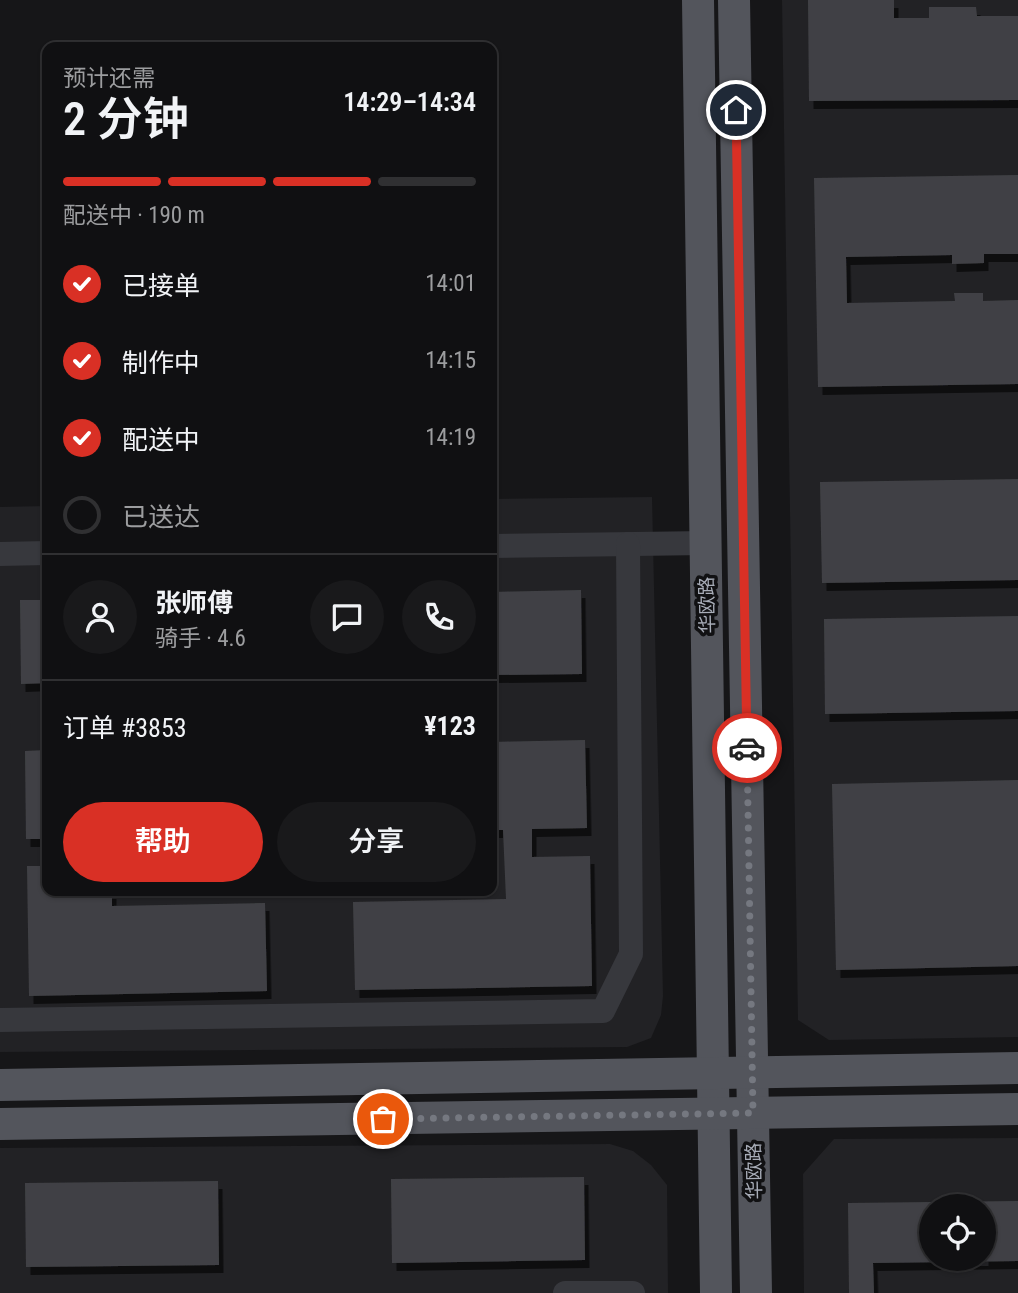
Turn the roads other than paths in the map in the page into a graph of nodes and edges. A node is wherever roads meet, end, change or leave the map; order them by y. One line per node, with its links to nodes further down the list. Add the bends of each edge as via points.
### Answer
1 (698, 0): 3 (main road, 华欧路)
2 (734, 0): 11 (main road, 华欧路)
3 (706, 543): 4 (lane); 10 (main road, 华欧路)
4 (628, 544): 5 (lane); 8 (lane, via 631,954 603,1011)
5 (497, 546)
6 (42, 553): 7 (lane)
7 (0, 554)
8 (0, 1020)
9 (1018, 1068): 11 (main road)
10 (714, 1073): 11 (main road); 12 (main road); 15 (main road, 华欧路)
11 (753, 1074): 14 (main road, 华欧路)
12 (0, 1084)
13 (1018, 1109): 14 (main road)
14 (753, 1113): 15 (main road); 20 (main road, 华欧路)
15 (712, 1114): 16 (main road); 19 (main road, 华欧路)
16 (0, 1124)
17 (565, 1293): 18 (lane)
18 (632, 1293)
19 (716, 1293)
20 (756, 1293)

